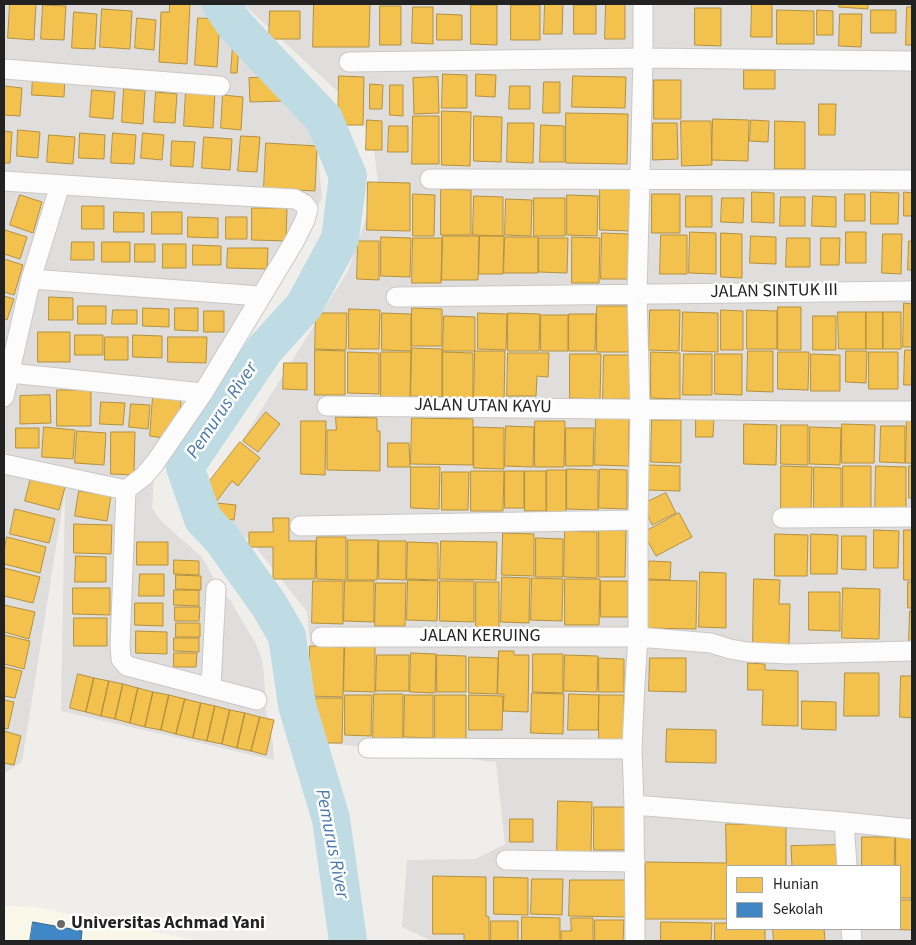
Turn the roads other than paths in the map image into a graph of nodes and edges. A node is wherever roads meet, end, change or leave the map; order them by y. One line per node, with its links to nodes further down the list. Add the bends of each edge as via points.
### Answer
1 (643, 4): 2 (street)
2 (643, 58): 3 (street); 4 (street); 8 (street)
3 (912, 61)
4 (349, 62)
5 (4, 69): 6 (street)
6 (220, 86)
7 (430, 179): 8 (street)
8 (639, 180): 9 (street); 14 (street)
9 (912, 180)
10 (4, 181): 11 (street)
11 (60, 185): 12 (street); 15 (street, via 295,199 308,209 305,220)
12 (31, 279): 15 (street); 17 (street)
13 (912, 291): 14 (street, JALAN SINTUK III)
14 (637, 294): 16 (street, JALAN SINTUK III); 20 (street)
15 (260, 296): 18 (street)
16 (396, 297)
17 (6, 388): 18 (street)
18 (203, 393): 23 (street, via 155,463)
19 (327, 406): 20 (street, JALAN UTAN KAYU)
20 (640, 409): 21 (street, JALAN UTAN KAYU); 26 (street)
21 (912, 411)
22 (4, 464): 23 (street)
23 (126, 490): 32 (street, via 120,646 123,664)
24 (912, 517): 25 (street)
25 (782, 518)
26 (638, 520): 27 (street); 30 (street)
27 (300, 526)
28 (216, 589): 32 (street)
29 (321, 637): 30 (street, JALAN KERUING)
30 (638, 637): 31 (street, JALAN KERUING, via 711,643 748,652); 35 (street)
31 (912, 651)
32 (211, 687): 33 (street)
33 (257, 700)
34 (368, 748): 35 (street)
35 (632, 749): 36 (street)
36 (634, 805): 37 (street); 40 (street)
37 (844, 822): 38 (street); 41 (street)
38 (912, 829)
39 (506, 860): 40 (street)
40 (635, 862): 42 (street)
41 (847, 865)
42 (634, 941)

